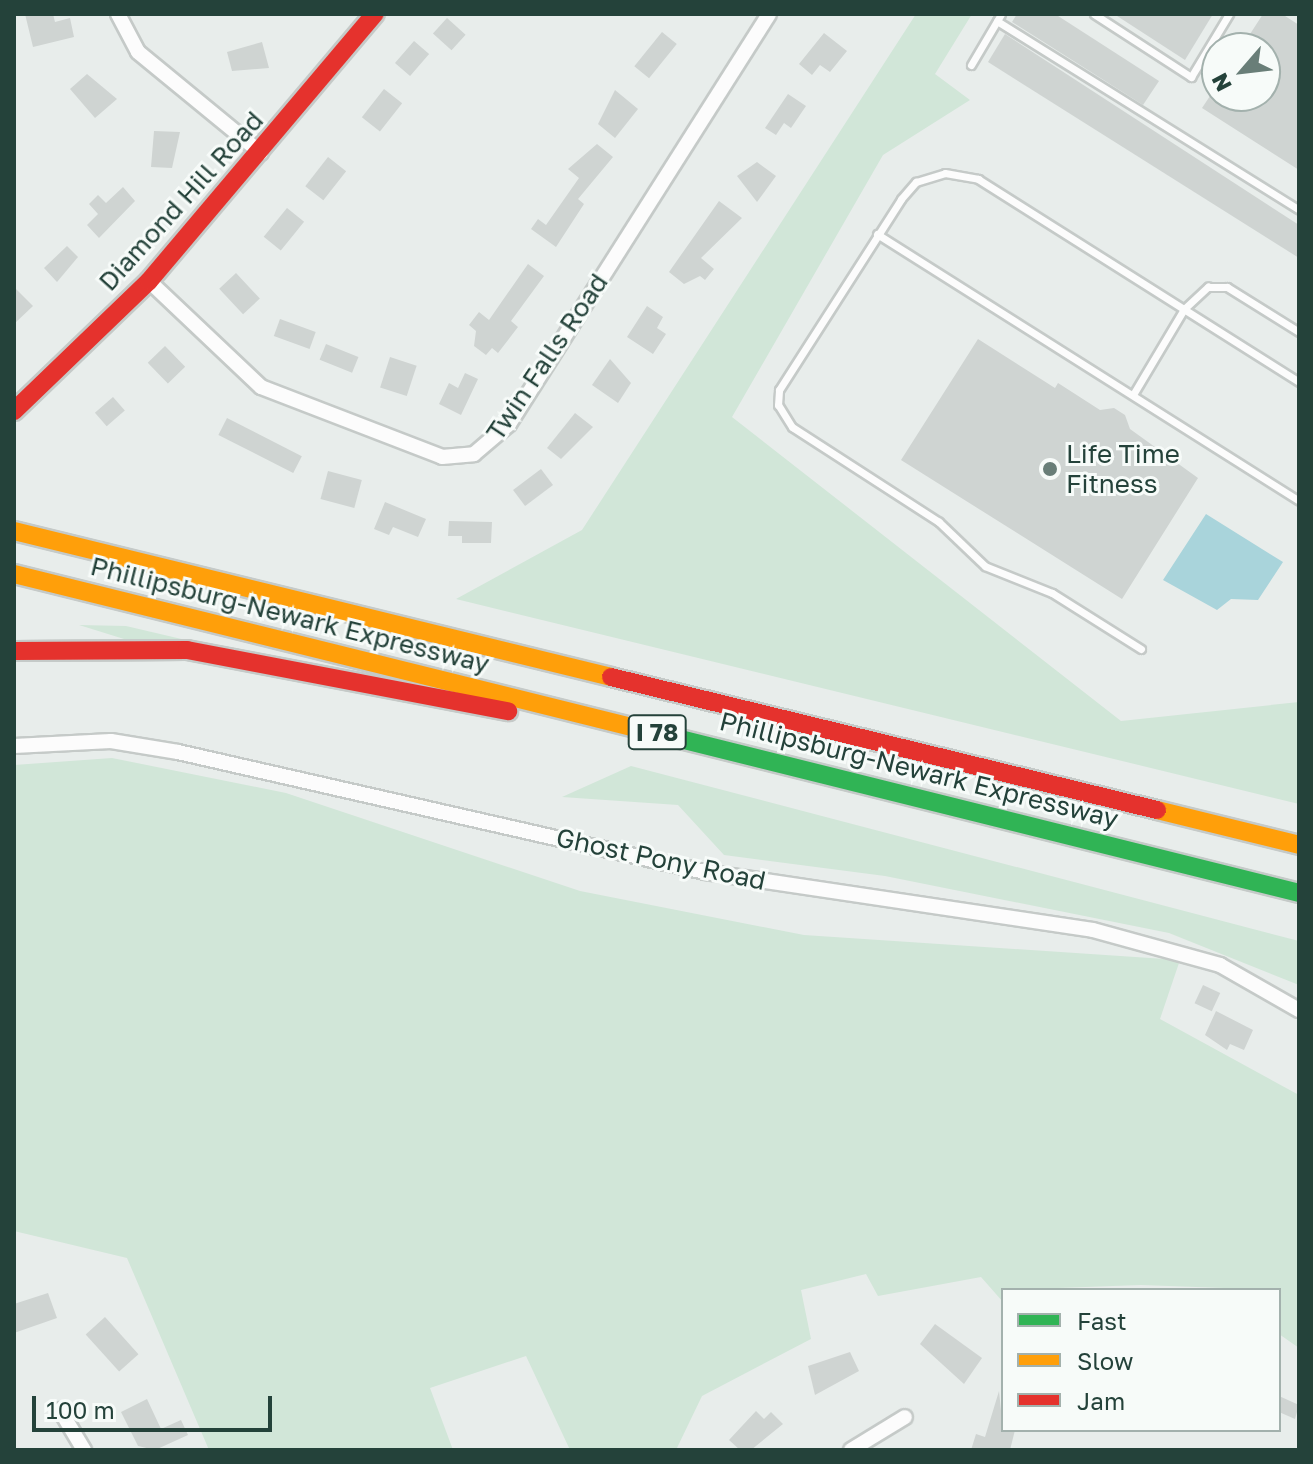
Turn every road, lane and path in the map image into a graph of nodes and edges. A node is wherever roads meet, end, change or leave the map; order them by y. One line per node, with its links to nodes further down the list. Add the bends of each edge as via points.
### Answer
1 (118, 14): 8 (street, via 138,52)
2 (375, 14): 8 (main road, Diamond Hill Road)
3 (769, 14): 11 (street, Twin Falls Road, via 509,424 474,454 430,453 261,387)
4 (1094, 14): 5 (lane, via 1191,77)
5 (1229, 14)
6 (999, 17): 7 (lane); 9 (lane)
7 (971, 65)
8 (261, 153): 11 (main road, Diamond Hill Road)
9 (1299, 210)
10 (877, 234): 12 (lane, via 916,182 945,173 967,174); 15 (lane); 20 (lane, via 779,390 781,413 792,427 939,522 985,566 1052,593)
11 (149, 281): 16 (main road, Diamond Hill Road)
12 (1184, 309): 13 (lane, via 1199,292 1218,285); 14 (lane); 15 (lane)
13 (1299, 332)
14 (1299, 382)
15 (1134, 393): 17 (lane)
16 (14, 411)
17 (1299, 501)
18 (14, 531): 24 (main road, Phillipsburg-Newark Expressway / I 78)
19 (14, 574): 22 (main road, Phillipsburg-Newark Expressway / I 78)
20 (1141, 649)
21 (14, 651): 22 (main road, via 187,650 495,711)
22 (589, 716): 25 (main road, Phillipsburg-Newark Expressway / I 78)
23 (14, 746): 26 (street, Ghost Pony Road, via 111,741 178,752 705,872 1093,930 1220,965)
24 (1299, 845)
25 (1299, 893)
26 (1299, 1010)
27 (60, 1410): 29 (street)
28 (905, 1417): 30 (street)
29 (84, 1450)
30 (851, 1450)

